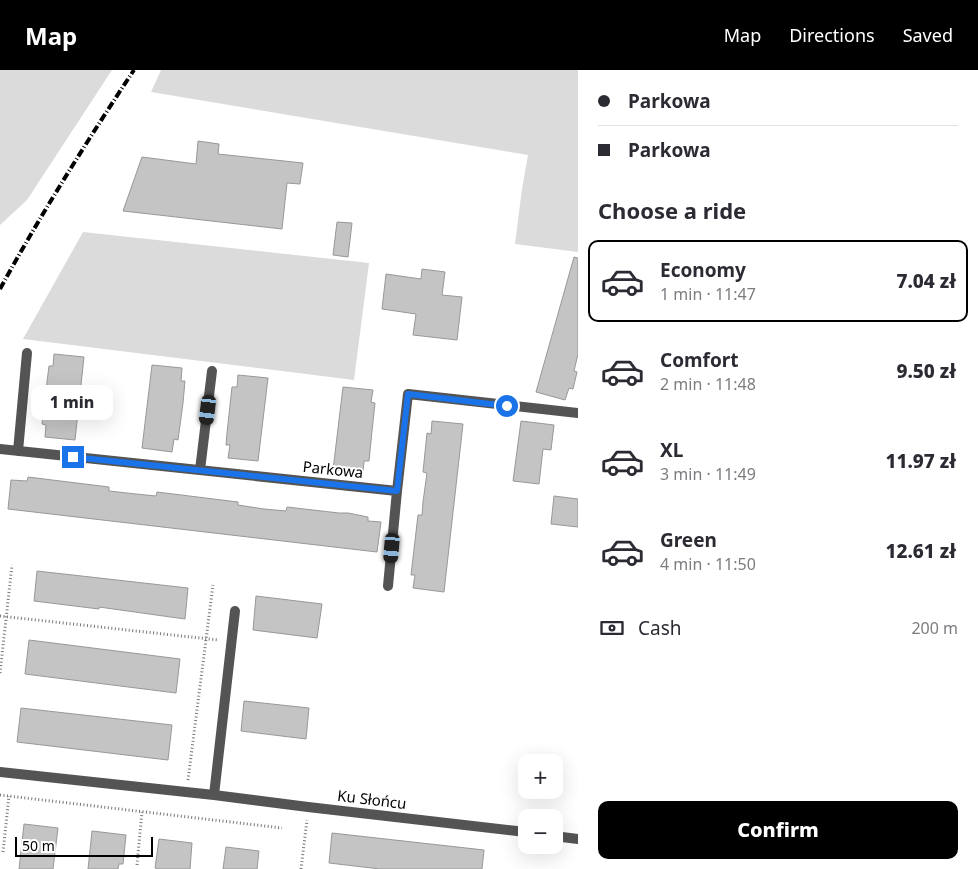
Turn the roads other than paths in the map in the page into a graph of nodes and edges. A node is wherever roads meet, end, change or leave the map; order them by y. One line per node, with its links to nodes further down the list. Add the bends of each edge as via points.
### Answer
1 (27, 353): 5 (street)
2 (212, 371): 6 (street)
3 (578, 413): 7 (street, via 408,394)
4 (0, 449): 5 (street, Parkowa)
5 (18, 451): 6 (street, Parkowa)
6 (200, 470): 7 (street, Parkowa)
7 (397, 491): 8 (street)
8 (388, 586)
9 (235, 611): 11 (street)
10 (0, 772): 11 (street, Ku Słońcu)
11 (214, 795): 12 (street, Ku Słońcu)
12 (518, 831)
13 (563, 837): 14 (street)
14 (578, 839)

